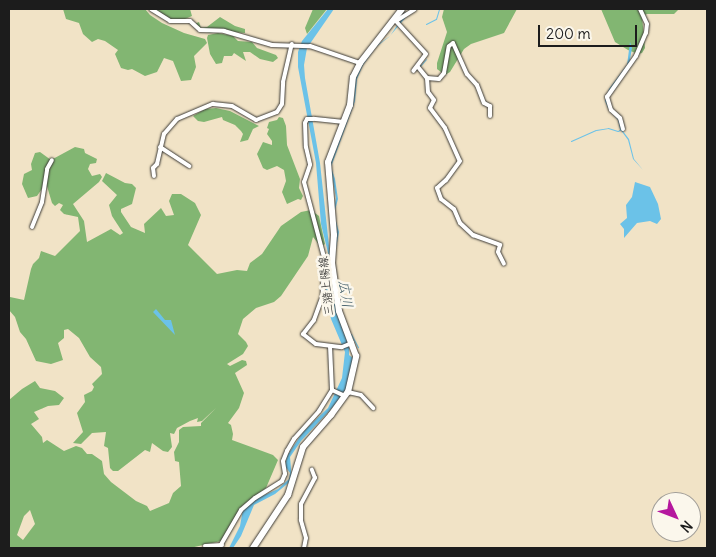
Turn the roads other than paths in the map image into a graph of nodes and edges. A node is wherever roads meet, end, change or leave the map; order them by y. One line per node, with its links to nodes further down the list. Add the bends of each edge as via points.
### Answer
1 (151, 9): 6 (street, via 170,21 190,21 200,30 224,31 272,45)
2 (416, 9): 4 (street)
3 (640, 9): 13 (street, via 647,24 646,33 636,56 607,97 610,110 620,118)
4 (405, 12): 5 (main road, 三潴上陽線)
5 (397, 22): 7 (main road, 三潴上陽線); 8 (street, via 426,54)
6 (292, 44): 7 (street, via 310,46); 14 (street, via 283,82 282,104 277,112 256,120 227,105 203,106 171,124)
7 (360, 63): 12 (main road, 三潴上陽線, via 353,77 350,105)
8 (418, 67): 9 (street); 10 (street)
9 (413, 70)
10 (427, 78): 11 (street, via 439,79 444,73 449,46 453,44 484,103 490,106); 19 (street, via 428,92 434,100 430,108 445,128 460,161 437,188 441,198 454,209 460,223 473,235 500,245 498,252)
11 (490, 116)
12 (344, 122): 20 (main road, 三潴上陽線, via 328,162 328,176 334,235 332,263 339,311); 21 (street, via 307,119 305,123 310,165 304,182 324,256 324,272 323,295 314,320 303,334 316,344)
13 (624, 129)
14 (160, 147): 16 (street); 17 (street, via 157,164 153,168)
15 (52, 160): 18 (street)
16 (189, 166)
17 (154, 176)
18 (32, 227)
19 (504, 264)
20 (351, 344): 21 (street); 23 (main road, 三潴上陽線, via 356,356)
21 (330, 346): 22 (street)
22 (334, 391): 23 (street); 27 (street, via 287,451 282,481 241,510)
23 (345, 394): 24 (street, via 361,395); 28 (main road, 三潴上陽線, via 302,447 288,495)
24 (373, 408)
25 (312, 470): 29 (street, via 315,478 301,504 306,538)
26 (205, 546): 27 (street)
27 (221, 547)
28 (253, 548)
29 (304, 548)

